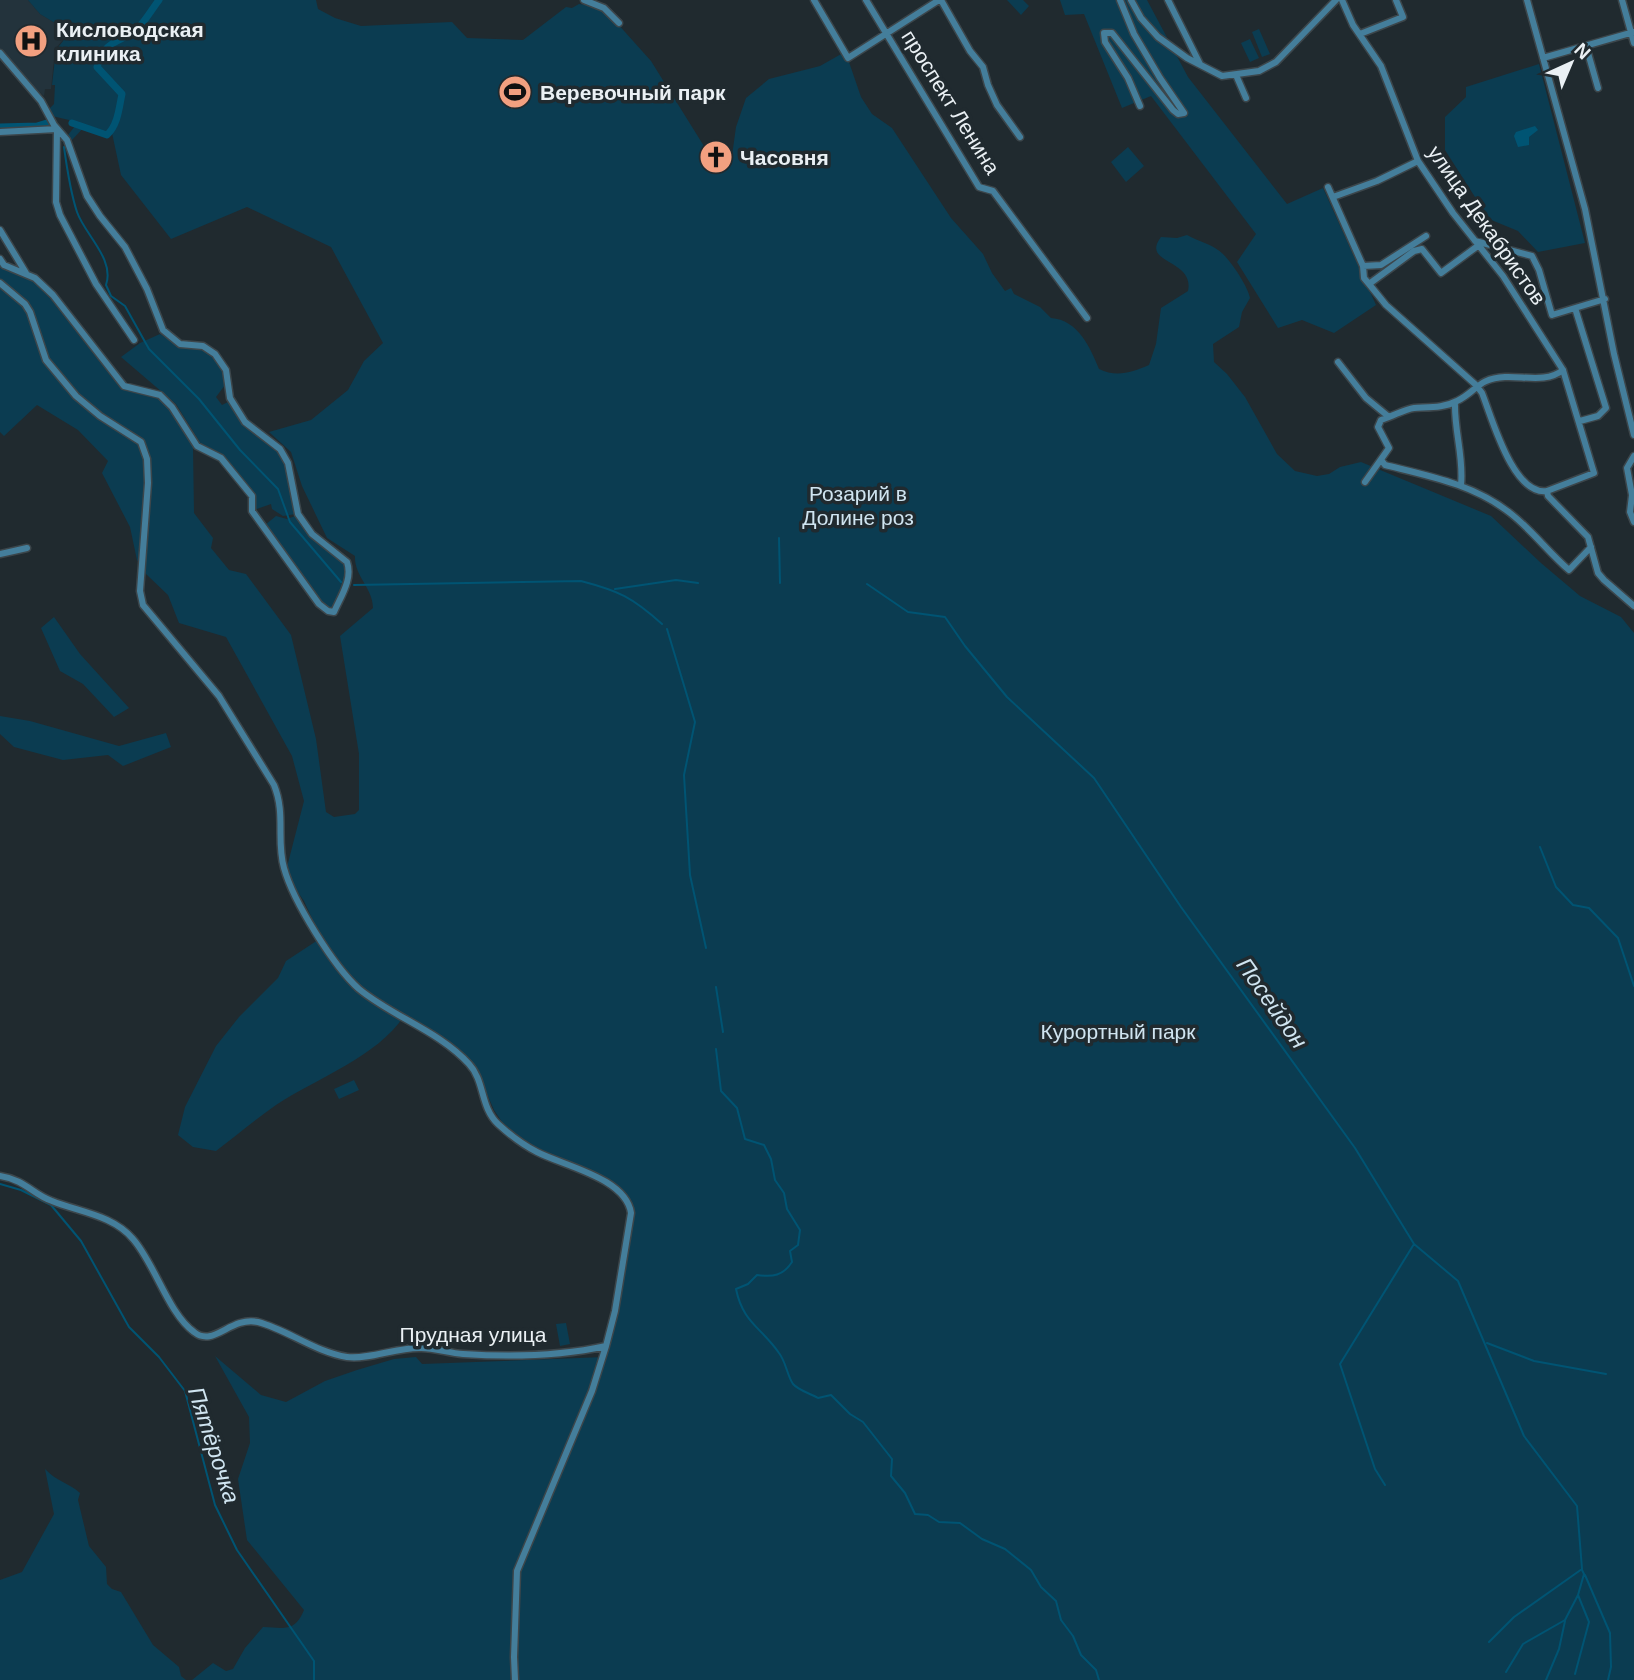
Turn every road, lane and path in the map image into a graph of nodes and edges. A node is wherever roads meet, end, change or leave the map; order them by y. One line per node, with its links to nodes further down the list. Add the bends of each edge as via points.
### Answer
1 (584, 0): 13 (street, via 604,8)
2 (814, 0): 15 (street, via 848,58)
3 (866, 0): 15 (street, проспект Ленина)
4 (940, 0): 15 (street); 28 (street, via 983,67 997,106)
5 (1120, 0): 25 (street, via 1134,34 1184,113 1173,110 1112,33 1104,33)
6 (1131, 0): 21 (street, via 1158,37)
7 (1168, 0): 21 (street)
8 (1336, 0): 22 (street, via 1276,62)
9 (1342, 0): 16 (street, улица Декабристов)
10 (1396, 0): 16 (street, via 1403,17)
11 (1527, 0): 20 (street)
12 (1622, 0): 14 (street)
13 (620, 23)
14 (1633, 32): 17 (street); 18 (street)
15 (887, 33): 42 (street, проспект Ленина, via 979,187 993,191)
16 (1360, 34): 29 (street, улица Декабристов, via 1381,66)
17 (1634, 43)
18 (1586, 46): 20 (street); 23 (street)
19 (0, 53): 26 (street, via 41,101)
20 (1543, 58): 40 (street)
21 (1201, 65): 22 (street, via 1222,76)
22 (1236, 75): 24 (street)
23 (1598, 88)
24 (1246, 98)
25 (1140, 106)
26 (56, 127): 27 (street); 37 (street, via 72,150 87,196 138,271 163,330 180,344 203,346 215,354 226,370 230,398 245,422 280,449 288,463 298,514 312,534 347,562 349,577 334,612 319,604 252,511 252,496 221,458 197,446 160,395 124,386 53,295); 43 (street, via 60,215 96,284)
27 (0, 132)
28 (1020, 137)
29 (1418, 161): 31 (street); 34 (street, улица Декабристов)
30 (1328, 187): 31 (street)
31 (1333, 197): 36 (street)
32 (0, 230): 37 (street)
33 (1426, 236): 36 (street, via 1381,265)
34 (1477, 243): 39 (street, via 1441,273 1422,249); 41 (street, via 1532,256 1552,315); 45 (street, улица Декабристов, via 1535,322)
35 (0, 259): 37 (street)
36 (1363, 266): 39 (street)
37 (27, 275)
38 (0, 283): 62 (street, via 25,304 46,360 76,396 141,442 148,483 140,591 143,605 219,696 275,785 281,800 284,868 324,947 357,987 469,1063 480,1082 485,1106 499,1125 536,1152 606,1183 627,1200 631,1213 625,1255)
39 (1369, 284): 46 (street, via 1386,305)
40 (1605, 299): 41 (street); 50 (street)
41 (1575, 308): 49 (street, via 1606,408 1598,416)
42 (1087, 318)
43 (134, 340)
44 (1338, 362): 48 (street, via 1366,398)
45 (1563, 370): 46 (street, via 1552,377 1502,377); 49 (street, улица Декабристов)
46 (1476, 385): 47 (street); 55 (street, via 1519,478 1534,489)
47 (1455, 402): 48 (street, via 1411,408); 54 (street)
48 (1389, 417): 52 (street, via 1378,423 1389,448)
49 (1580, 421): 55 (street, улица Декабристов, via 1594,473)
50 (1634, 435)
51 (1634, 456): 56 (street, via 1627,468)
52 (1382, 461): 53 (street); 54 (street, via 1385,466)
53 (1365, 482)
54 (1461, 485): 57 (street, via 1510,513 1569,570)
55 (1547, 491): 57 (street, via 1588,537)
56 (1634, 522)
57 (1591, 547): 60 (street, via 1598,573)
58 (27, 548): 59 (street)
59 (0, 554)
60 (1634, 606)
61 (0, 1176): 62 (street, Прудная улица, via 124,1230 191,1331 199,1336 210,1337 247,1320 349,1357 419,1348 461,1354 530,1354)
62 (606, 1346): 63 (street, via 592,1391 517,1571)
63 (515, 1680)

